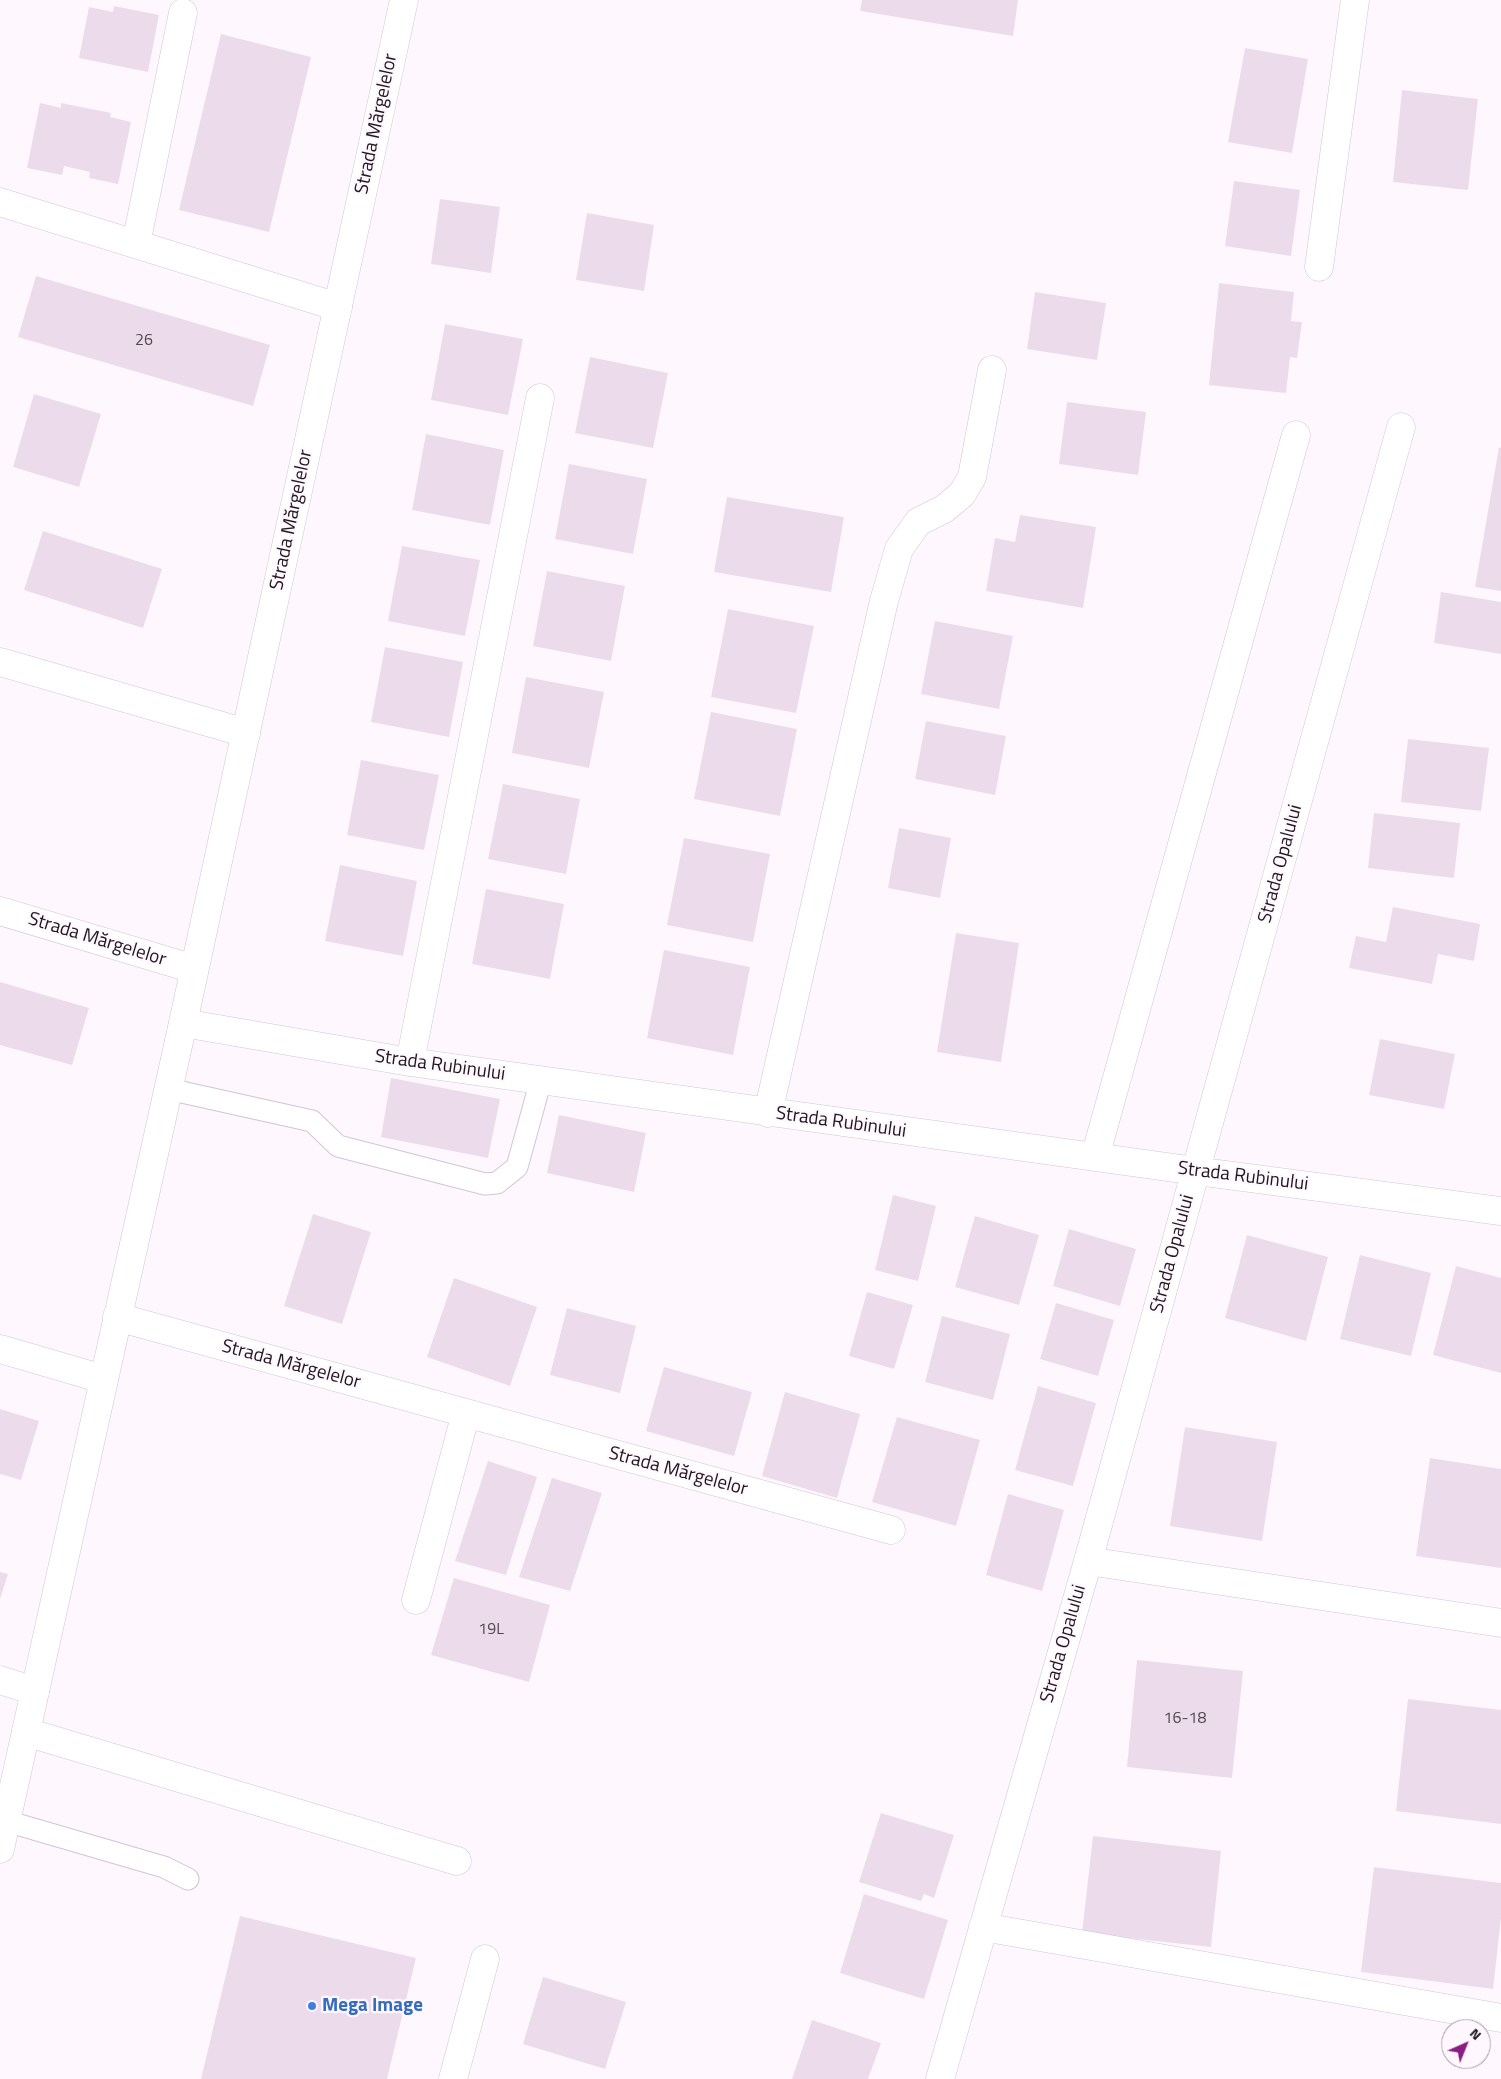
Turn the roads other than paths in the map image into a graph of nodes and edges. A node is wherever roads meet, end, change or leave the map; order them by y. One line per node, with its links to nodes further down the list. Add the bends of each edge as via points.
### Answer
1 (404, 0): 7 (street, Strada Mărgelelor)
2 (1355, 0): 6 (street)
3 (183, 13): 5 (street)
4 (0, 202): 5 (street)
5 (136, 244): 7 (street)
6 (1319, 268)
7 (338, 307): 13 (street, Strada Mărgelelor)
8 (992, 370): 20 (street, via 972,477 962,494 944,509 918,522 899,549 884,601)
9 (540, 398): 17 (street)
10 (1401, 427): 22 (street, Strada Opalului)
11 (1296, 435): 21 (street)
12 (0, 662): 13 (street)
13 (246, 733): 15 (street, Strada Mărgelelor)
14 (0, 911): 15 (street, Strada Mărgelelor)
15 (194, 969): 16 (street, Strada Mărgelelor)
16 (183, 1023): 17 (street, Strada Rubinului); 19 (street, Strada Mărgelelor)
17 (410, 1062): 18 (street, Strada Rubinului)
18 (541, 1080): 19 (lane, via 517,1167 497,1183 485,1184 338,1146 312,1121); 20 (street, Strada Rubinului)
19 (168, 1090): 24 (street, Strada Mărgelelor)
20 (768, 1113): 21 (street, Strada Rubinului)
21 (1095, 1157): 22 (street, Strada Rubinului)
22 (1196, 1171): 23 (street, Strada Rubinului); 29 (street, Strada Opalului)
23 (1501, 1211)
24 (117, 1318): 26 (street, Strada Mărgelelor); 27 (street, Strada Mărgelelor)
25 (0, 1349): 26 (street)
26 (103, 1379): 33 (street, Strada Mărgelelor)
27 (466, 1413): 28 (street, Strada Mărgelelor); 30 (street)
28 (891, 1530)
29 (1088, 1561): 31 (street); 39 (street, Strada Opalului)
30 (416, 1600)
31 (1501, 1623)
32 (0, 1680): 33 (street)
33 (34, 1691): 34 (street, Strada Mărgelelor)
34 (26, 1732): 35 (street, Strada Mărgelelor); 37 (street)
35 (6, 1821): 36 (street, Strada Mărgelelor); 38 (lane, via 164,1867)
36 (0, 1849)
37 (457, 1862)
38 (188, 1879)
39 (982, 1927): 41 (street); 43 (street, Strada Opalului)
40 (484, 1959): 42 (street)
41 (1501, 2018)
42 (452, 2079)
43 (940, 2079)

